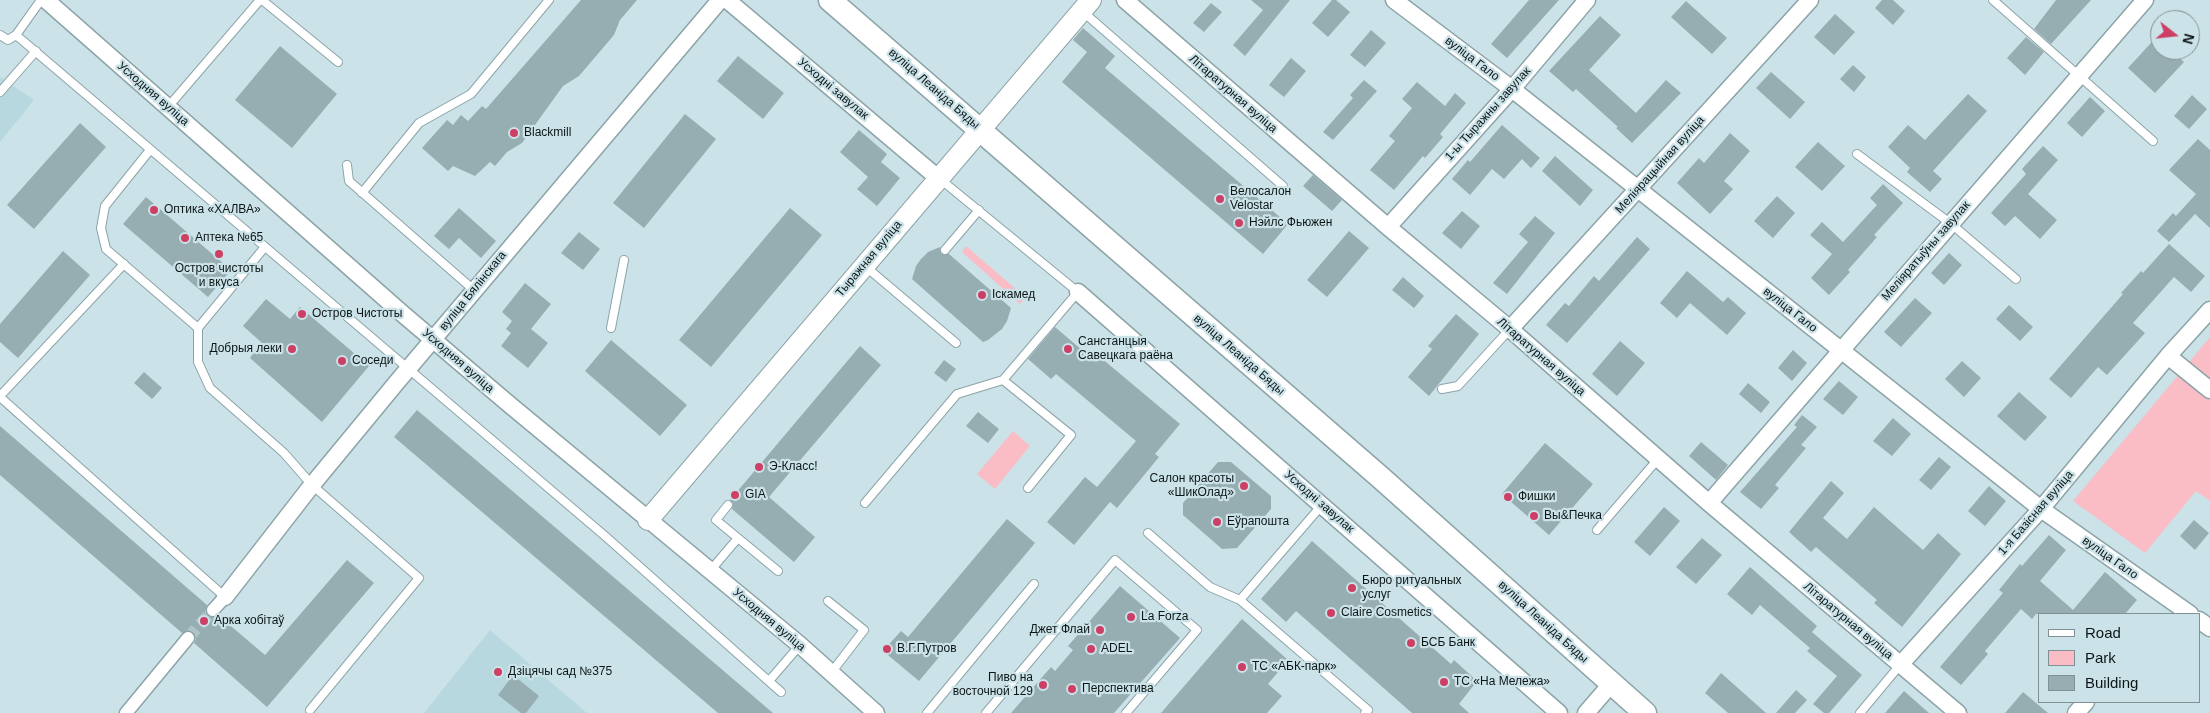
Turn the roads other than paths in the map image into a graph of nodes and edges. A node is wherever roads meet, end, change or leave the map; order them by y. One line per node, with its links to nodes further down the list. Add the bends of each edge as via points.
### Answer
1 (41, 0): 16 (lane)
2 (46, 0): 22 (street, Усходняя вуліца)
3 (261, 0): 18 (lane); 22 (lane)
4 (549, 0): 31 (lane, via 471,94 419,123)
5 (720, 0): 41 (street, вуліца Бялінскага)
6 (728, 0): 28 (street, Усходні завулак)
7 (830, 0): 23 (main road, вуліца Леаніда Бяды)
8 (1125, 0): 34 (street, Літаратурная вуліца)
9 (1394, 0): 20 (street, вуліца Гало)
10 (1587, 0): 20 (street, 1-ы Тыражны завулак)
11 (1810, 0): 30 (street, Меліярацыйная вуліца)
12 (1993, 0): 19 (lane)
13 (2145, 0): 19 (street, Меліяратыўны завулак)
14 (1087, 5): 23 (street, Тыражная вуліца, via 1072,30); 29 (lane)
15 (0, 35): 16 (lane, via 8,40)
16 (16, 35): 17 (lane)
17 (36, 51): 21 (lane); 25 (lane)
18 (338, 62)
19 (2080, 74): 24 (lane); 33 (street, Меліяратыўны завулак)
20 (1512, 88): 30 (street, вуліца Гало); 34 (street, 1-ы Тыражны завулак)
21 (0, 92)
22 (168, 108): 47 (street, Усходняя вуліца)
23 (980, 130): 28 (street, Тыражная вуліца); 82 (main road, вуліца Леаніда Бяды)
24 (2153, 141)
25 (150, 150): 35 (lane); 38 (lane, via 105,206 101,228 106,249)
26 (1857, 154): 33 (lane)
27 (347, 165): 31 (lane, via 349,181)
28 (938, 178): 32 (lane); 39 (street, Тыражная вуліца)
29 (1283, 186)
30 (1639, 189): 46 (street, Меліярацыйная вуліца); 49 (street, вуліца Гало)
31 (362, 193): 41 (lane)
32 (978, 210): 36 (lane); 42 (lane)
33 (1950, 224): 40 (lane); 49 (street, Меліяратыўны завулак)
34 (1388, 227): 46 (street, Літаратурная вуліца)
35 (264, 248): 44 (lane); 51 (lane)
36 (945, 250)
37 (624, 260): 45 (lane)
38 (124, 264): 44 (lane); 55 (lane)
39 (864, 265): 48 (lane); 64 (street, Тыражная вуліца)
40 (2016, 280)
41 (474, 291): 47 (street, вуліца Бялінскага)
42 (1078, 292): 52 (lane); 62 (street, Усходні завулак)
43 (2210, 310): 50 (street, 1-я Базісная вуліца)
44 (198, 328): 57 (lane, via 198,362 210,388 284,453)
45 (611, 328)
46 (1510, 329): 53 (lane, via 1458,386); 56 (street, Літаратурная вуліца)
47 (433, 340): 51 (street, вуліца Бялінскага); 64 (street, Усходняя вуліца)
48 (956, 343)
49 (1840, 349): 59 (street, Меліяратыўны завулак); 63 (street, вуліца Гало)
50 (2168, 356): 54 (street); 63 (street, 1-я Базісная вуліца)
51 (409, 369): 57 (street, вуліца Бялінскага); 81 (lane)
52 (1004, 380): 58 (lane, via 1072,436); 60 (lane, via 957,394)
53 (1442, 389)
54 (2210, 390)
55 (0, 396): 71 (lane)
56 (1658, 459): 59 (street, Літаратурная вуліца); 65 (lane)
57 (312, 485): 71 (street, вуліца Бялінскага); 85 (lane, via 419,578)
58 (1028, 488)
59 (1709, 502): 79 (street, Літаратурная вуліца)
60 (865, 503)
61 (728, 505): 67 (lane, via 716,520)
62 (1322, 505): 72 (lane); 92 (street, Усходні завулак)
63 (2041, 509): 74 (street, вуліца Гало); 79 (street, 1-я Базісная вуліца)
64 (648, 520): 68 (street, Усходняя вуліца)
65 (1597, 530)
66 (1148, 533): 72 (lane, via 1210,587)
67 (738, 538): 68 (lane); 69 (lane)
68 (710, 571): 78 (street, Усходняя вуліца)
69 (778, 571)
70 (1034, 584): 88 (lane)
71 (225, 597): 75 (street, вуліца Бялінскага)
72 (1240, 600): 91 (lane, via 1368,710)
73 (828, 601): 80 (lane, via 864,630)
74 (2170, 609): 76 (street, вуліца Гало)
75 (213, 610)
76 (2186, 613)
77 (188, 638): 86 (street)
78 (800, 645): 80 (street, Усходняя вуліца); 81 (lane)
79 (1900, 664): 95 (lane, 1-я Базісная вуліца); 96 (street, Літаратурная вуліца)
80 (831, 673): 87 (street, Усходняя вуліца)
81 (769, 681): 83 (lane)
82 (1612, 684): 93 (street); 94 (main road, вуліца Леаніда Бяды)
83 (781, 692)
84 (2085, 703): 97 (street)
85 (310, 710)
86 (126, 713)
87 (876, 713)
88 (927, 713)
89 (986, 713): 90 (lane, via 1115,560 1197,630)
90 (1126, 713)
91 (1365, 713)
92 (1558, 713)
93 (1586, 713)
94 (1645, 713)
95 (1860, 713)
96 (1958, 713)
97 (2076, 713)

